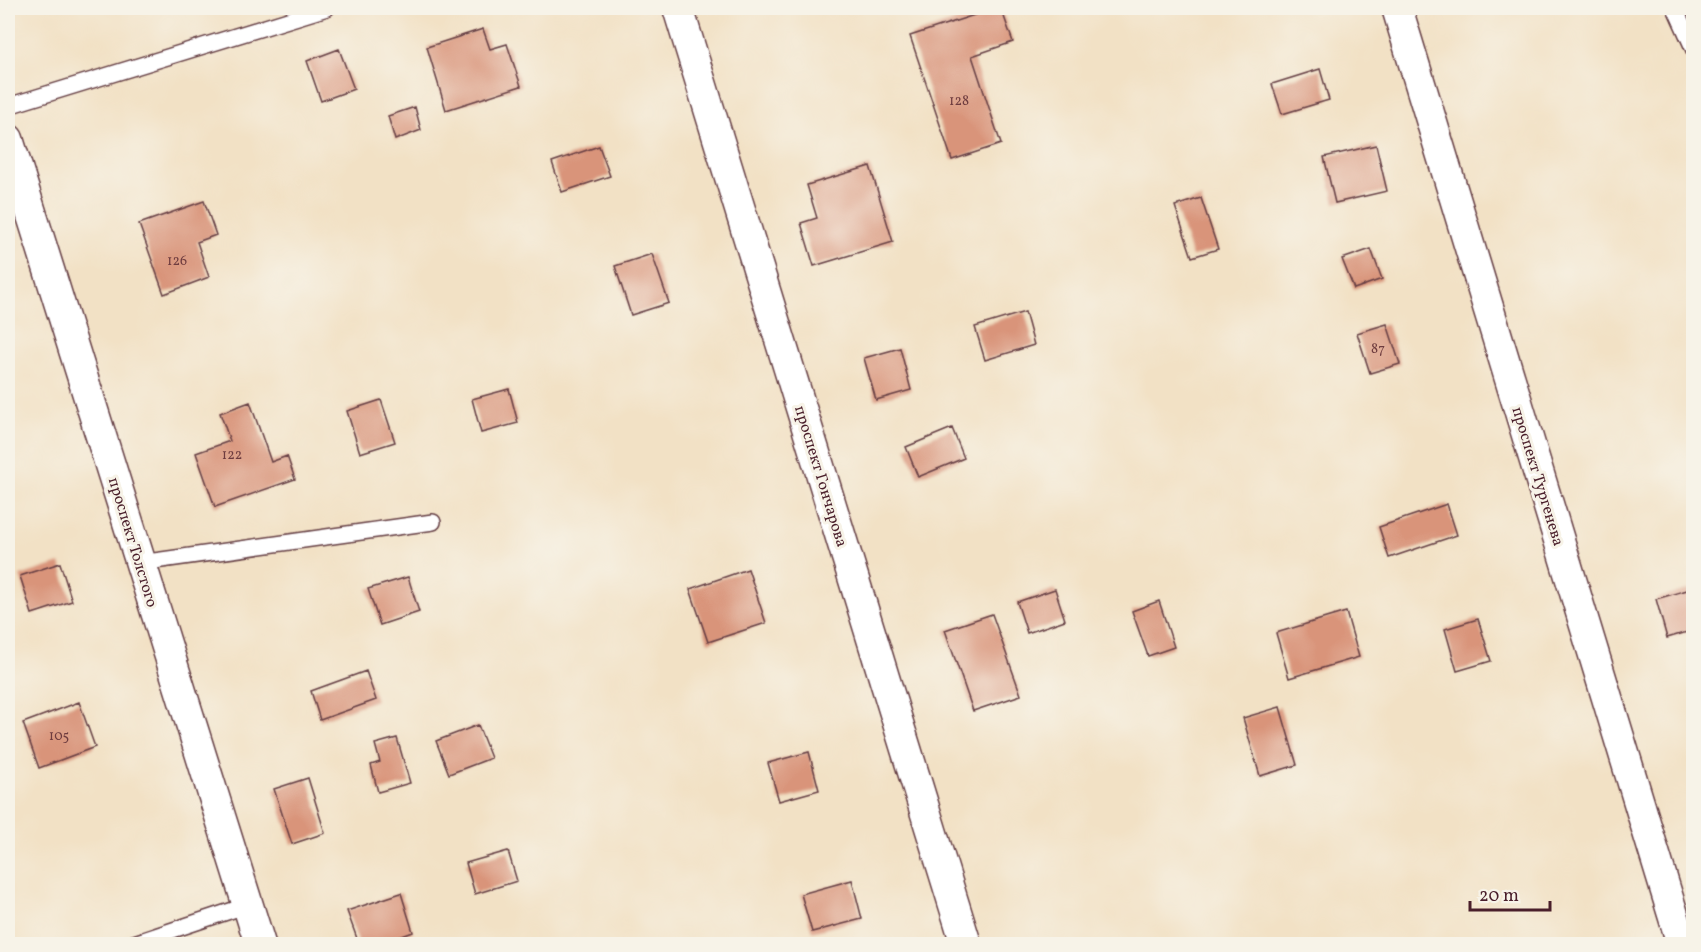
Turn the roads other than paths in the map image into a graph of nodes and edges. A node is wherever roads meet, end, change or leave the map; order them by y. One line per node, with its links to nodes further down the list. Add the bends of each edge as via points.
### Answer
1 (327, 8): 6 (lane)
2 (678, 8): 13 (street, проспект Гончарова)
3 (1397, 8): 14 (street, проспект Тургенева)
4 (1675, 8): 5 (lane)
5 (1694, 50)
6 (8, 106)
7 (8, 139): 9 (street, проспект Толстого)
8 (434, 522): 9 (lane)
9 (140, 563): 10 (street, проспект Толстого)
10 (248, 905): 11 (lane); 12 (street, проспект Толстого)
11 (131, 945)
12 (260, 945)
13 (966, 945)
14 (1682, 945)

